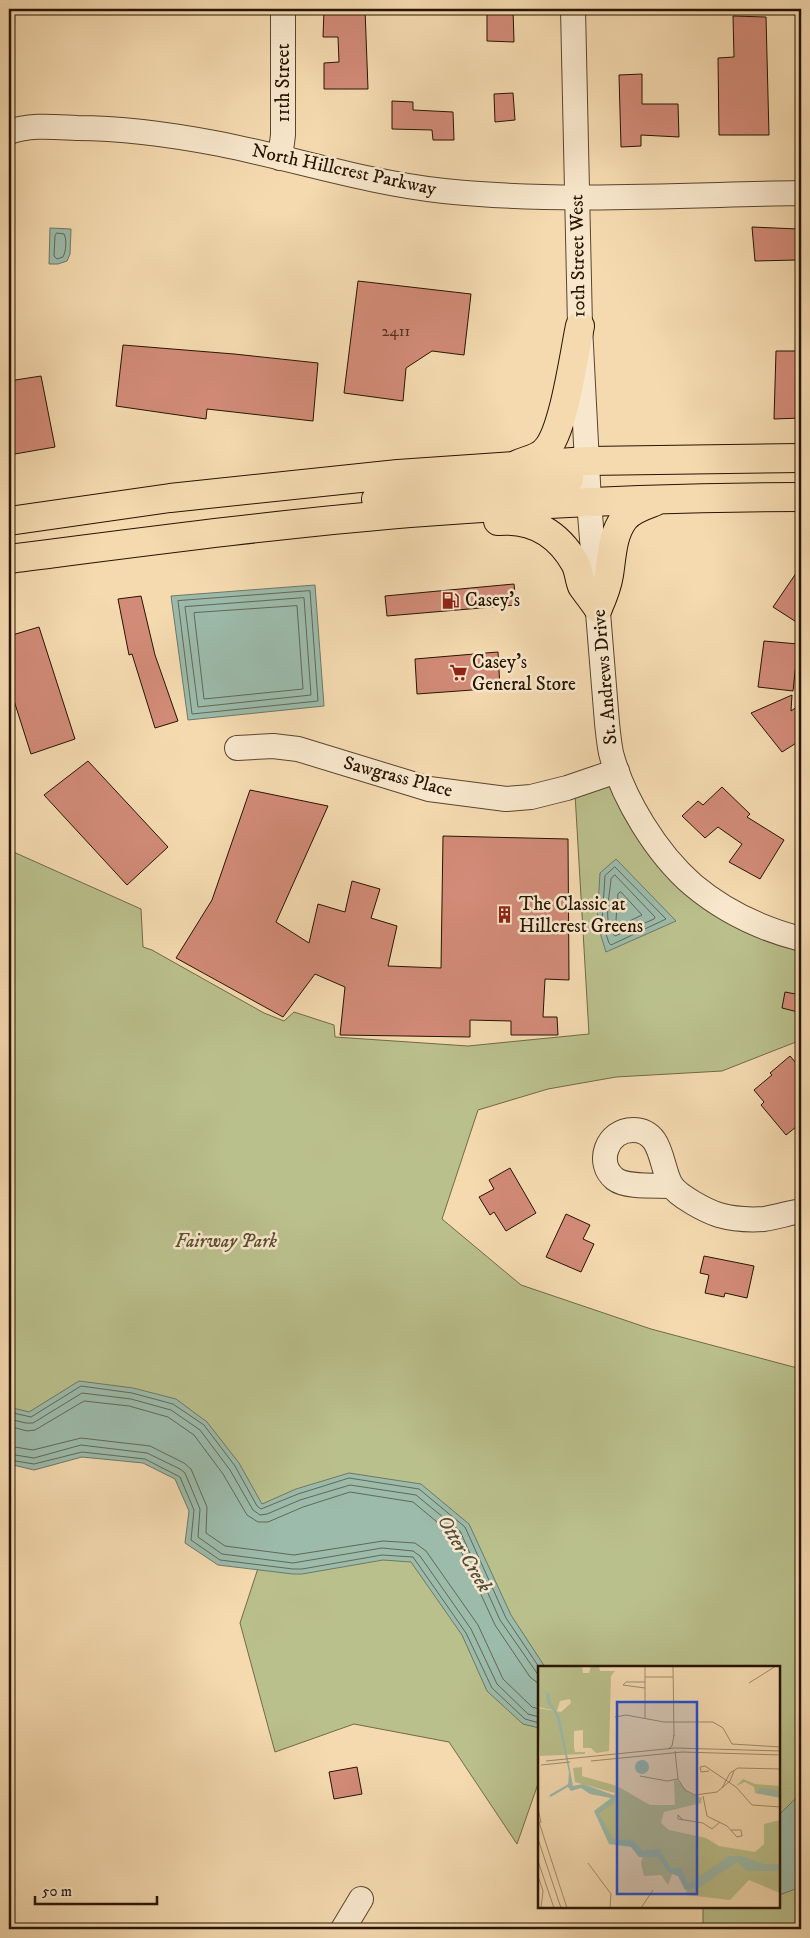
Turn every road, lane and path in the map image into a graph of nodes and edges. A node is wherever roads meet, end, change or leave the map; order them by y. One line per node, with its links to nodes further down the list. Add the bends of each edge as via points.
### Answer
1 (283, 9): 4 (street, 11th Street, via 283,135)
2 (573, 9): 6 (street, 10th Street West)
3 (9, 132): 4 (street, North Hillcrest Parkway, via 40,127 95,128 171,136)
4 (280, 158): 6 (street, North Hillcrest Parkway, via 369,179 441,190)
5 (801, 192): 6 (street, North Hillcrest Parkway)
6 (576, 197): 7 (street, 10th Street West)
7 (580, 326): 9 (street, 10th Street West); 10 (main road, via 554,440 541,455)
8 (801, 458): 9 (main road)
9 (587, 461): 10 (main road); 14 (street, 10th Street West); 17 (main road, via 581,473 551,483 430,491 202,522)
10 (512, 466): 15 (main road, via 282,485)
11 (801, 467): 14 (main road, via 616,480 603,484)
12 (801, 497): 13 (main road)
13 (657, 500): 14 (main road); 19 (main road, via 634,510 619,528 605,593)
14 (589, 502): 16 (main road, via 410,513); 19 (street, St. Andrews Drive)
15 (9, 521)
16 (177, 538): 17 (main road); 19 (main road, via 242,540 522,521 536,525 560,541 576,566 581,584)
17 (129, 543): 18 (main road)
18 (9, 559)
19 (598, 608): 21 (street, St. Andrews Drive, via 607,723)
20 (238, 748): 21 (street, Sawgrass Place, via 273,746 298,749 429,789 506,799 567,788)
21 (617, 771): 22 (street, St. Andrews Drive, via 637,814 662,852 692,885 747,920)
22 (801, 939)
23 (672, 1186): 24 (street, via 696,1205 718,1214 750,1219)
24 (801, 1211)
25 (361, 1899): 26 (street)
26 (343, 1929)

